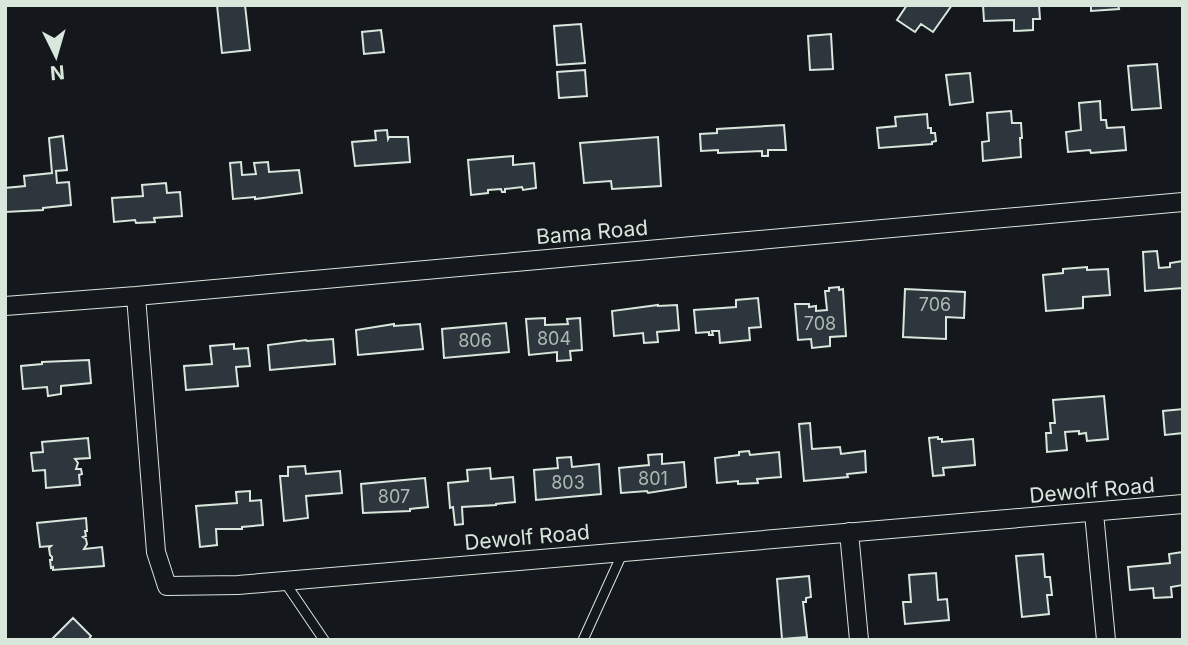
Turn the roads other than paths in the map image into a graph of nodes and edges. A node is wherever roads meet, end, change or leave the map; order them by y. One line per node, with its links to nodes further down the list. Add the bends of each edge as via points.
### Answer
1 (1183, 202): 2 (street, Bama Road)
2 (136, 296): 3 (street, Bama Road); 8 (street, Dewolf Road, via 156,552 167,586)
3 (5, 306)
4 (1183, 505): 5 (street, Dewolf Road)
5 (1094, 513): 6 (street, Dewolf Road); 12 (street)
6 (849, 532): 7 (street, Dewolf Road); 11 (street)
7 (623, 551): 8 (street, Dewolf Road); 10 (lane)
8 (284, 581): 9 (lane)
9 (324, 640)
10 (583, 640)
11 (859, 640)
12 (1106, 640)

